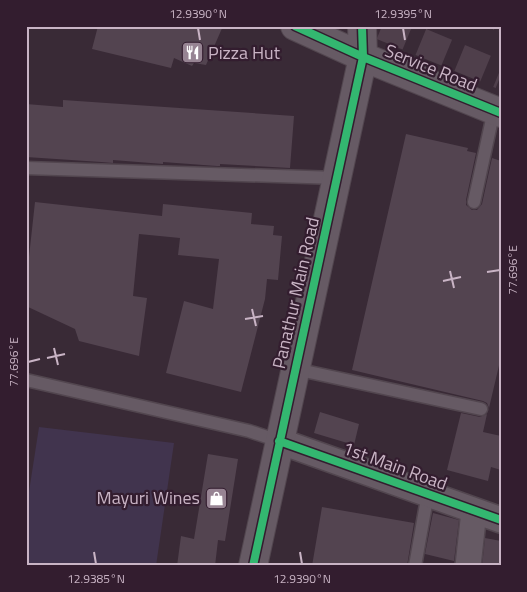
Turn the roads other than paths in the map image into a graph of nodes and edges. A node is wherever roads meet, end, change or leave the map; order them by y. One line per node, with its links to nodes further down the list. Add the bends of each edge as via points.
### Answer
1 (295, 26): 3 (street, Service Road)
2 (362, 26): 3 (street, Panathur Main Road)
3 (363, 57): 4 (street, Service Road); 6 (street, Panathur Main Road)
4 (497, 111): 7 (lane)
5 (26, 168): 6 (lane)
6 (337, 178): 8 (street, Panathur Main Road)
7 (474, 202)
8 (295, 369): 10 (lane); 11 (street, Panathur Main Road)
9 (26, 380): 11 (lane)
10 (481, 409)
11 (279, 441): 12 (street, 1st Main Road); 15 (street, Panathur Main Road)
12 (428, 493): 13 (street, 1st Main Road); 16 (lane)
13 (474, 511): 14 (street, 1st Main Road); 17 (street)
14 (501, 520)
15 (253, 566)
16 (415, 566)
17 (468, 566)

